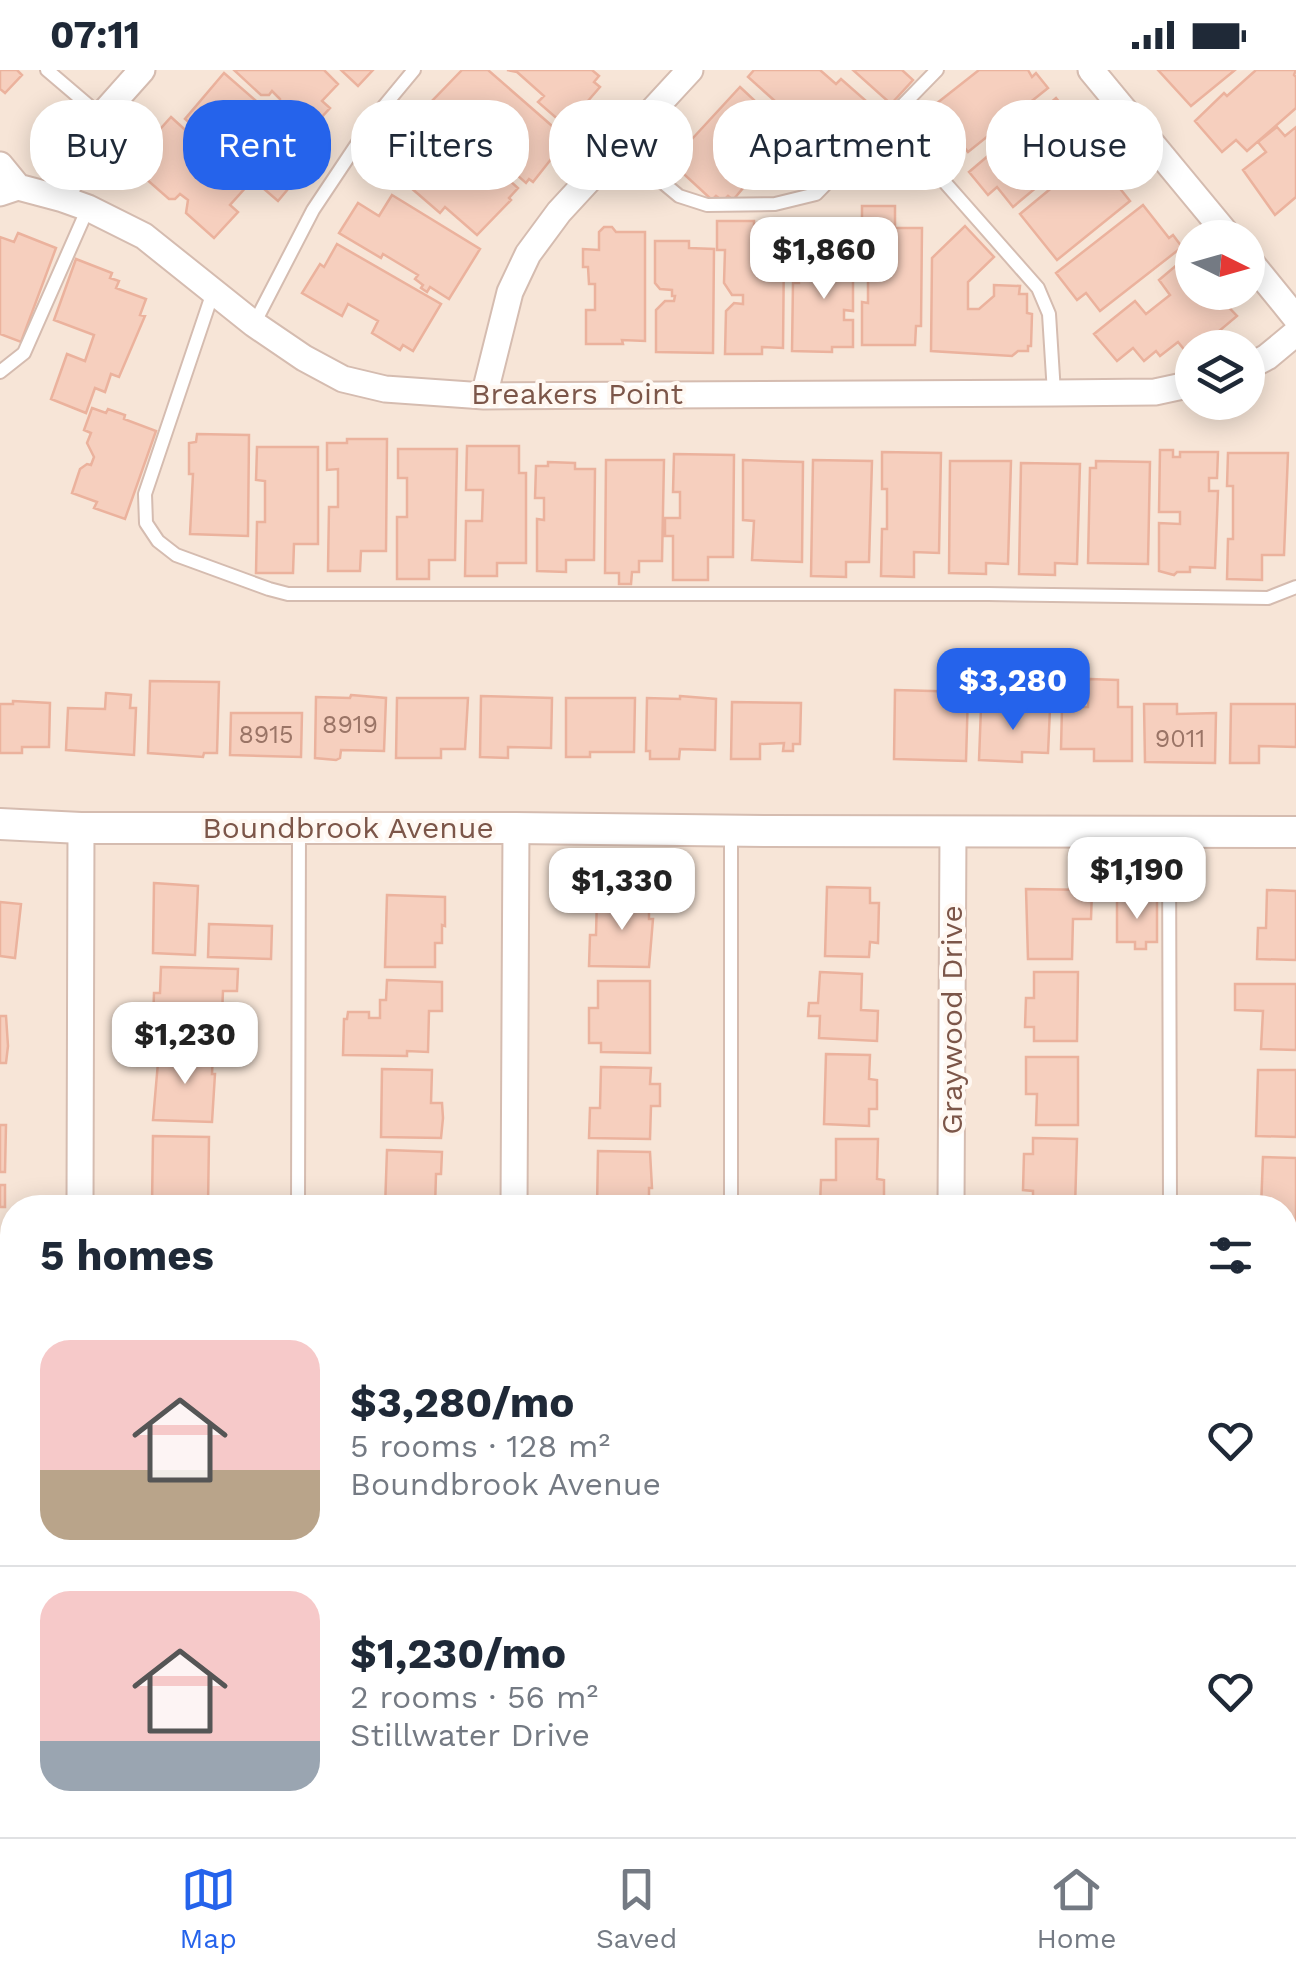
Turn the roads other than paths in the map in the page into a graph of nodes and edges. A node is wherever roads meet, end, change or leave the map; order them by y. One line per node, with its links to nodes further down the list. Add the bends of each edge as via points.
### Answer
1 (46, 70): 7 (lane)
2 (142, 70): 8 (street)
3 (414, 70): 23 (lane, via 313,210)
4 (690, 70): 9 (street)
5 (937, 70): 10 (lane)
6 (1091, 70): 19 (street)
7 (82, 100)
8 (115, 100)
9 (663, 100)
10 (908, 100)
11 (0, 165): 12 (street, Breakers Point)
12 (9, 190): 18 (street, Breakers Point)
13 (77, 190): 18 (street)
14 (580, 190): 29 (street, via 528,254 510,292)
15 (673, 190): 16 (lane, via 706,205 775,204)
16 (820, 190)
17 (951, 190): 28 (lane, via 1038,288 1048,314)
18 (75, 203): 21 (street, Breakers Point, via 144,236); 26 (lane, via 24,353)
19 (1215, 220)
20 (1265, 280): 22 (street)
21 (213, 292): 23 (street, Breakers Point); 30 (lane, via 145,494 146,523 176,555 269,589 1268,598)
22 (1296, 318)
23 (254, 324): 29 (street, Breakers Point, via 343,379 385,390)
24 (1296, 333): 25 (street)
25 (1265, 359)
26 (0, 372)
27 (1175, 388): 28 (street, Breakers Point)
28 (1054, 393): 29 (street, Breakers Point)
29 (484, 396)
30 (1296, 587)
31 (0, 824): 32 (street, Boundbrook Avenue)
32 (81, 828): 34 (street, Boundbrook Avenue); 39 (street)
33 (516, 828): 34 (street, Boundbrook Avenue); 35 (street, Boundbrook Avenue); 41 (street)
34 (300, 829): 40 (lane)
35 (730, 830): 36 (street, Boundbrook Avenue); 42 (lane)
36 (953, 832): 37 (street, Boundbrook Avenue); 43 (street, Graywood Drive)
37 (1169, 832): 38 (street, Boundbrook Avenue); 44 (lane)
38 (1296, 832)
39 (80, 1195)
40 (298, 1195)
41 (514, 1195)
42 (731, 1195)
43 (951, 1195)
44 (1170, 1195)

